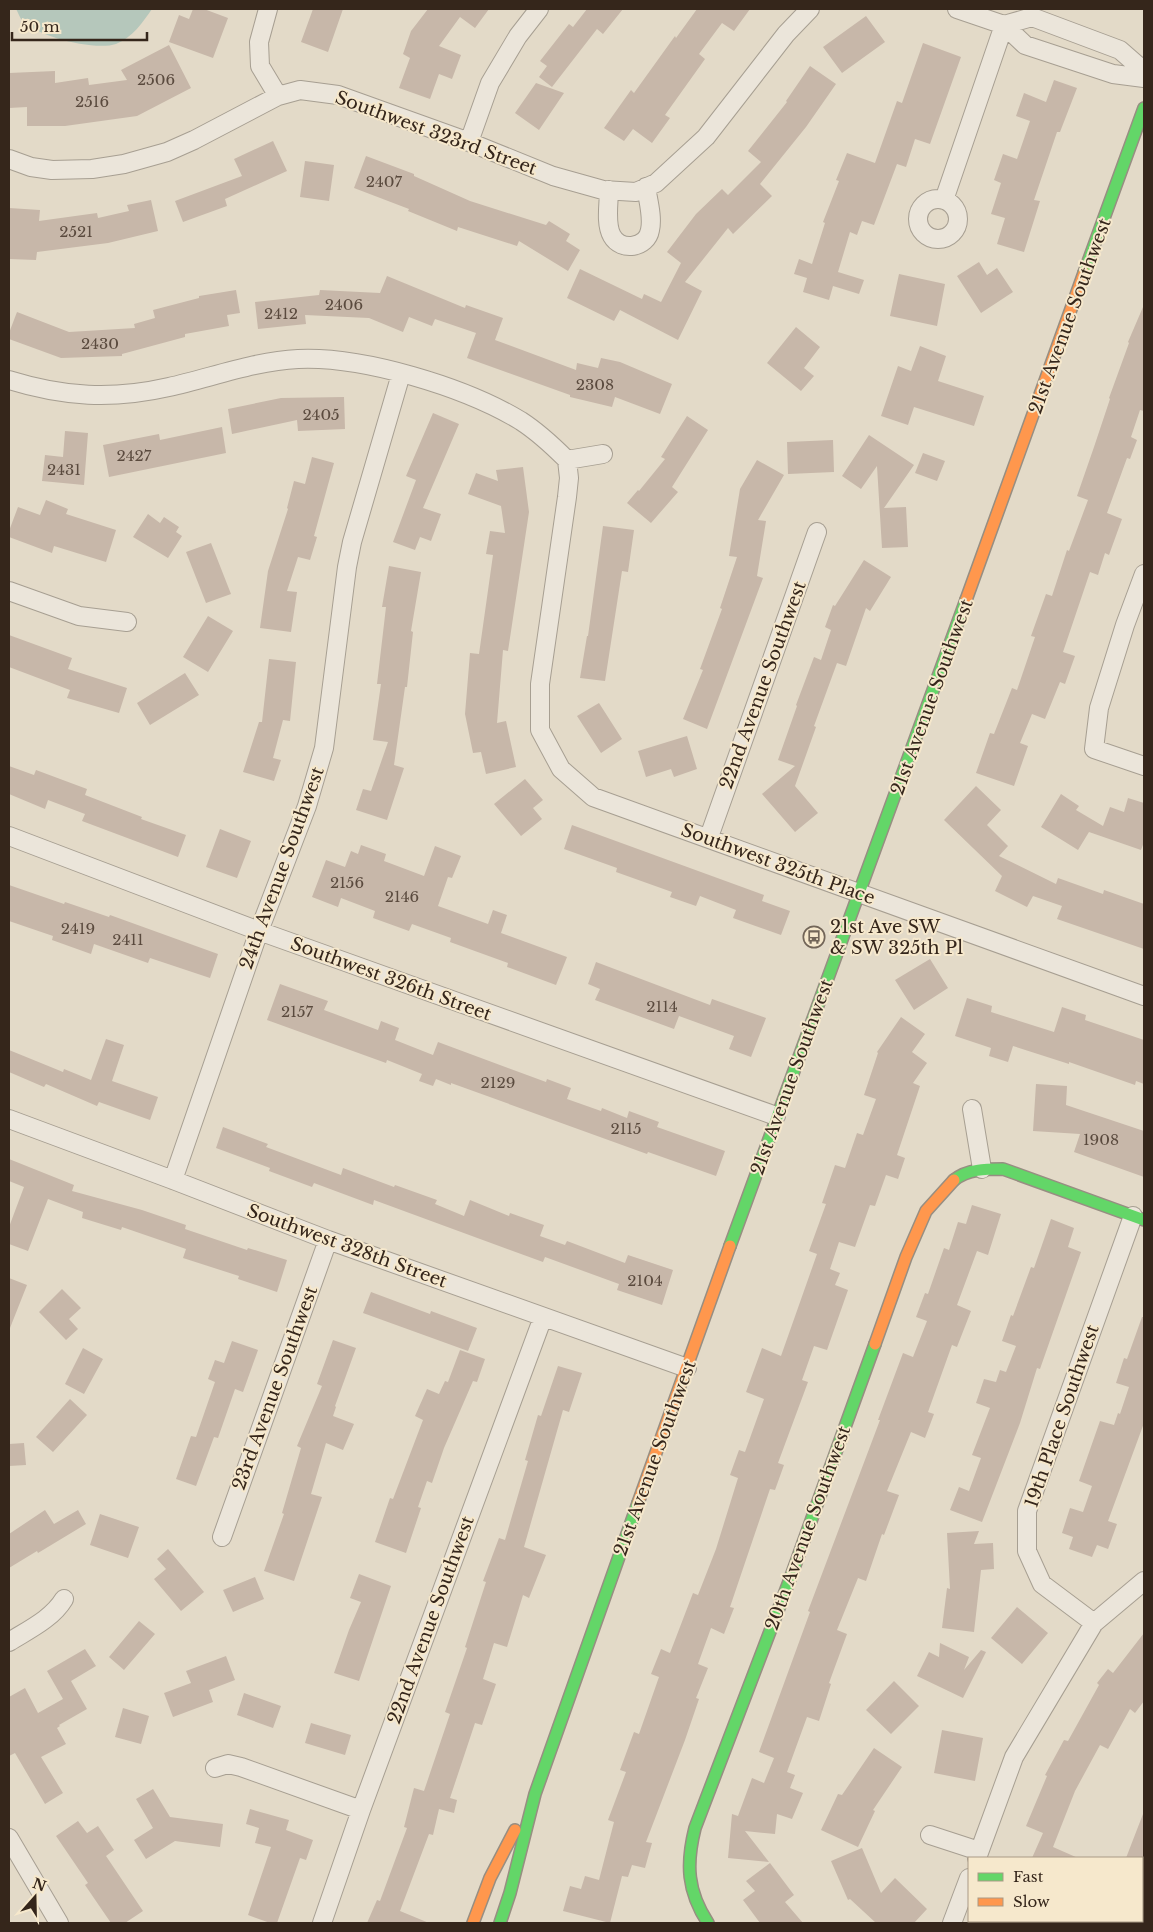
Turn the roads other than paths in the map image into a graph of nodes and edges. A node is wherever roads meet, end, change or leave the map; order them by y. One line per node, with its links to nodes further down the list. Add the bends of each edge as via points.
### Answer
1 (268, 9): 8 (street, via 259,42 260,66)
2 (538, 9): 10 (street, via 490,83)
3 (810, 9): 13 (street, via 786,34 706,137 656,183)
4 (957, 9): 5 (street)
5 (1004, 25): 6 (street, via 1032,17 1120,50); 7 (street, via 1025,45 1113,74); 14 (street)
6 (1144, 71)
7 (1144, 78)
8 (278, 96): 10 (street, Southwest 323rd Street, via 300,90 338,95); 11 (street, Southwest 323rd Street, via 167,152 124,164 52,170)
9 (1144, 108): 26 (main road, 21st Avenue Southwest)
10 (468, 142): 12 (street, Southwest 323rd Street, via 553,176)
11 (9, 159)
12 (609, 190): 13 (street, Southwest 323rd Street); 13 (street, via 609,229 616,242 630,246 643,242 650,230)
13 (641, 190)
14 (944, 200)
15 (401, 374): 16 (street, via 356,362 298,359 115,395 75,395); 18 (street, via 486,403 521,422 549,442); 27 (street, 24th Avenue Southwest, via 352,542 324,748 307,806)
16 (9, 380)
17 (603, 454): 18 (street)
18 (566, 460): 25 (street, Southwest 325th Place, via 569,478 540,684 540,730 562,769 593,797)
19 (817, 532): 25 (street, 22nd Avenue Southwest)
20 (1144, 574): 23 (street, via 1099,708 1094,749)
21 (9, 591): 22 (street, via 79,616)
22 (127, 622)
23 (1144, 766)
24 (9, 836): 27 (street, Southwest 326th Street)
25 (709, 837): 26 (street, Southwest 325th Place)
26 (860, 894): 28 (street, Southwest 325th Place); 30 (main road, 21st Avenue Southwest)
27 (259, 931): 30 (street, Southwest 326th Street); 33 (street, 24th Avenue Southwest)
28 (1144, 996)
29 (972, 1109): 32 (street)
30 (776, 1116): 37 (main road, 21st Avenue Southwest)
31 (9, 1119): 33 (street, Southwest 328th Street)
32 (982, 1169): 34 (main road, via 1003,1169); 50 (main road, 20th Avenue Southwest, via 962,1174 949,1184 926,1211 906,1257 790,1579 695,1828 689,1854 690,1880)
33 (173, 1180): 35 (street, Southwest 328th Street)
34 (1138, 1218): 41 (street, 19th Place Southwest, via 1027,1511 1027,1551 1042,1584)
35 (328, 1240): 36 (street, Southwest 328th Street); 38 (street, 23rd Avenue Southwest)
36 (543, 1317): 37 (street, Southwest 328th Street); 45 (street, 22nd Avenue Southwest)
37 (688, 1368): 44 (main road, 21st Avenue Southwest)
38 (222, 1536)
39 (1144, 1581): 41 (street)
40 (64, 1599): 42 (street, via 47,1618)
41 (1094, 1624): 48 (street, via 1014,1757)
42 (9, 1642)
43 (215, 1768): 45 (street, via 228,1764 241,1767)
44 (534, 1794): 53 (main road, 21st Avenue Southwest, via 490,1878); 54 (main road, 21st Avenue Southwest)
45 (361, 1810): 52 (street, 22nd Avenue Southwest)
46 (930, 1835): 48 (street)
47 (9, 1838): 51 (street)
48 (978, 1854)
49 (968, 1881): 55 (street)
50 (700, 1921)
51 (60, 1923)
52 (322, 1923)
53 (473, 1923)
54 (500, 1923)
55 (952, 1923)

